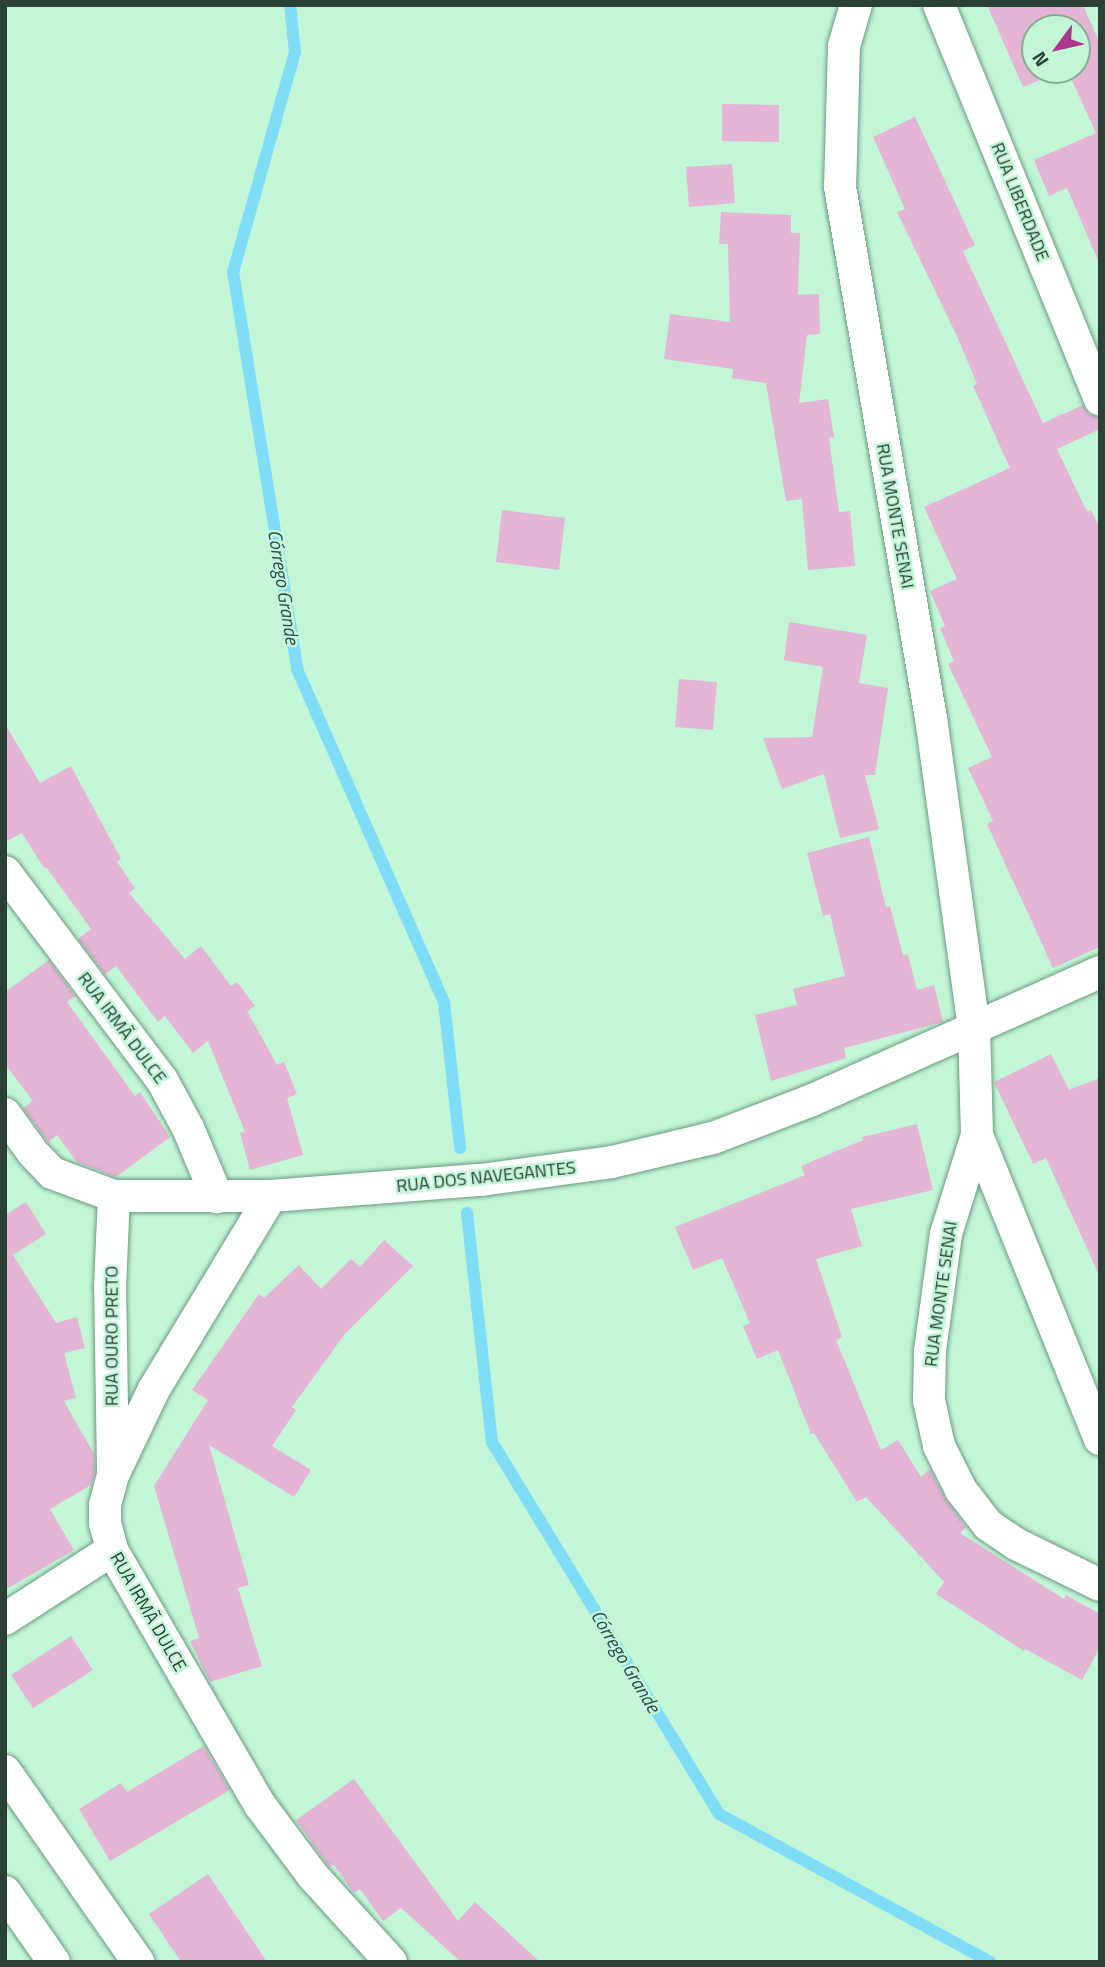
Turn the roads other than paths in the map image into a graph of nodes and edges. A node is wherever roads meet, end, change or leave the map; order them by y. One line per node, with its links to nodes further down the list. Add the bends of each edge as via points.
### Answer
1 (856, 5): 6 (street, RUA MONTE SENAI, via 844,46 840,187 931,718)
2 (939, 5): 3 (street, RUA LIBERDADE)
3 (1100, 399)
4 (5, 872): 11 (street, RUA IRMÃ DULCE, via 162,1080)
5 (1100, 972): 6 (street, RUA DOS NAVEGANTES)
6 (974, 1027): 8 (street, RUA MONTE SENAI); 10 (street, RUA DOS NAVEGANTES, via 810,1101 713,1138 612,1162 481,1180)
7 (5, 1114): 9 (street, RUA DOS NAVEGANTES, via 52,1173)
8 (977, 1135): 12 (street); 15 (street, RUA MONTE SENAI, via 946,1234 930,1351 929,1400 939,1446 961,1490 988,1525 1016,1544)
9 (114, 1196): 11 (street, RUA DOS NAVEGANTES); 13 (street, RUA OURO PRETO, via 110,1379)
10 (271, 1196): 11 (street, RUA DOS NAVEGANTES); 13 (street, RUA IRMÃ DULCE, via 155,1389)
11 (218, 1197)
12 (1100, 1438)
13 (114, 1475): 14 (street, RUA IRMÃ DULCE, via 105,1505)
14 (112, 1549): 16 (street); 21 (street, RUA IRMÃ DULCE, via 260,1805 313,1876)
15 (1100, 1585)
16 (5, 1619)
17 (5, 1771): 20 (street)
18 (6, 1896): 19 (street)
19 (54, 1962)
20 (138, 1962)
21 (391, 1962)

